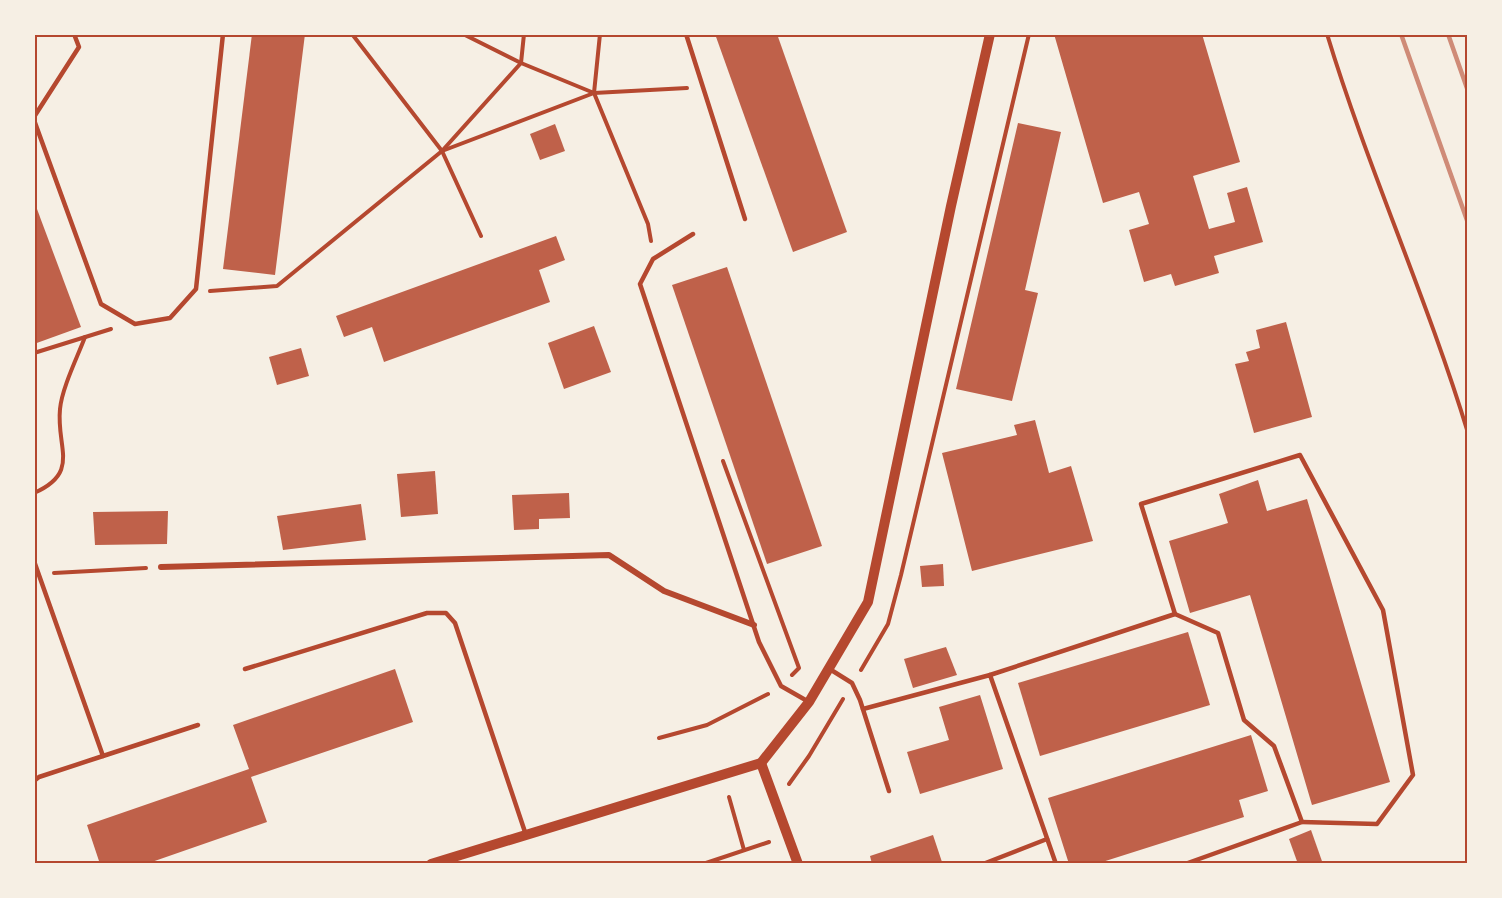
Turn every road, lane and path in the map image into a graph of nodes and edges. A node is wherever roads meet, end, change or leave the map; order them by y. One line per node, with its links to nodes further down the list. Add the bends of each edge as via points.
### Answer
1 (74, 34): 13 (lane, via 79,47)
2 (223, 34): 19 (lane)
3 (352, 34): 14 (path)
4 (463, 34): 10 (path)
5 (524, 34): 10 (path)
6 (600, 34): 12 (path)
7 (686, 34): 11 (lane)
8 (990, 34): 30 (street, via 867,602)
9 (1327, 34): 23 (path, via 1350,109 1436,338)
10 (521, 63): 12 (path); 14 (path)
11 (703, 87): 12 (path); 15 (lane)
12 (594, 93): 14 (path); 18 (path, via 648,224)
13 (34, 118): 20 (lane, via 101,304)
14 (442, 151): 17 (path); 19 (path, via 278,286 218,293)
15 (745, 219)
16 (693, 234): 18 (lane)
17 (481, 236)
18 (653, 259): 29 (lane, via 640,284)
19 (196, 289): 20 (lane, via 170,318)
20 (133, 322): 21 (path)
21 (85, 338): 22 (path); 24 (path, via 60,407 64,452 60,476 52,485)
22 (34, 353)
23 (1467, 433)
24 (34, 493)
25 (34, 561): 27 (lane)
26 (161, 567): 27 (path); 29 (street, via 609,555 664,591)
27 (39, 573): 36 (lane)
28 (1175, 614): 32 (lane); 41 (lane, via 1218,633 1244,720 1274,746); 41 (lane, via 1141,504 1300,455 1383,610 1413,775 1377,824)
29 (754, 625): 33 (lane, via 781,686)
30 (828, 668): 33 (street); 34 (lane, via 852,683)
31 (245, 669): 42 (lane, via 428,613 446,613 455,623)
32 (990, 675): 34 (lane); 44 (lane)
33 (809, 702): 37 (street)
34 (863, 709): 39 (lane)
35 (198, 725): 36 (lane)
36 (103, 756): 38 (lane)
37 (761, 762): 42 (street); 43 (street)
38 (34, 782)
39 (889, 791)
40 (729, 797): 45 (path)
41 (1302, 822): 51 (lane)
42 (526, 835): 46 (street)
43 (787, 836): 45 (path); 48 (street)
44 (1047, 839): 49 (lane); 50 (lane)
45 (744, 850): 47 (path)
46 (431, 864)
47 (703, 864)
48 (798, 864)
49 (983, 864)
50 (1056, 864)
51 (1185, 864)

